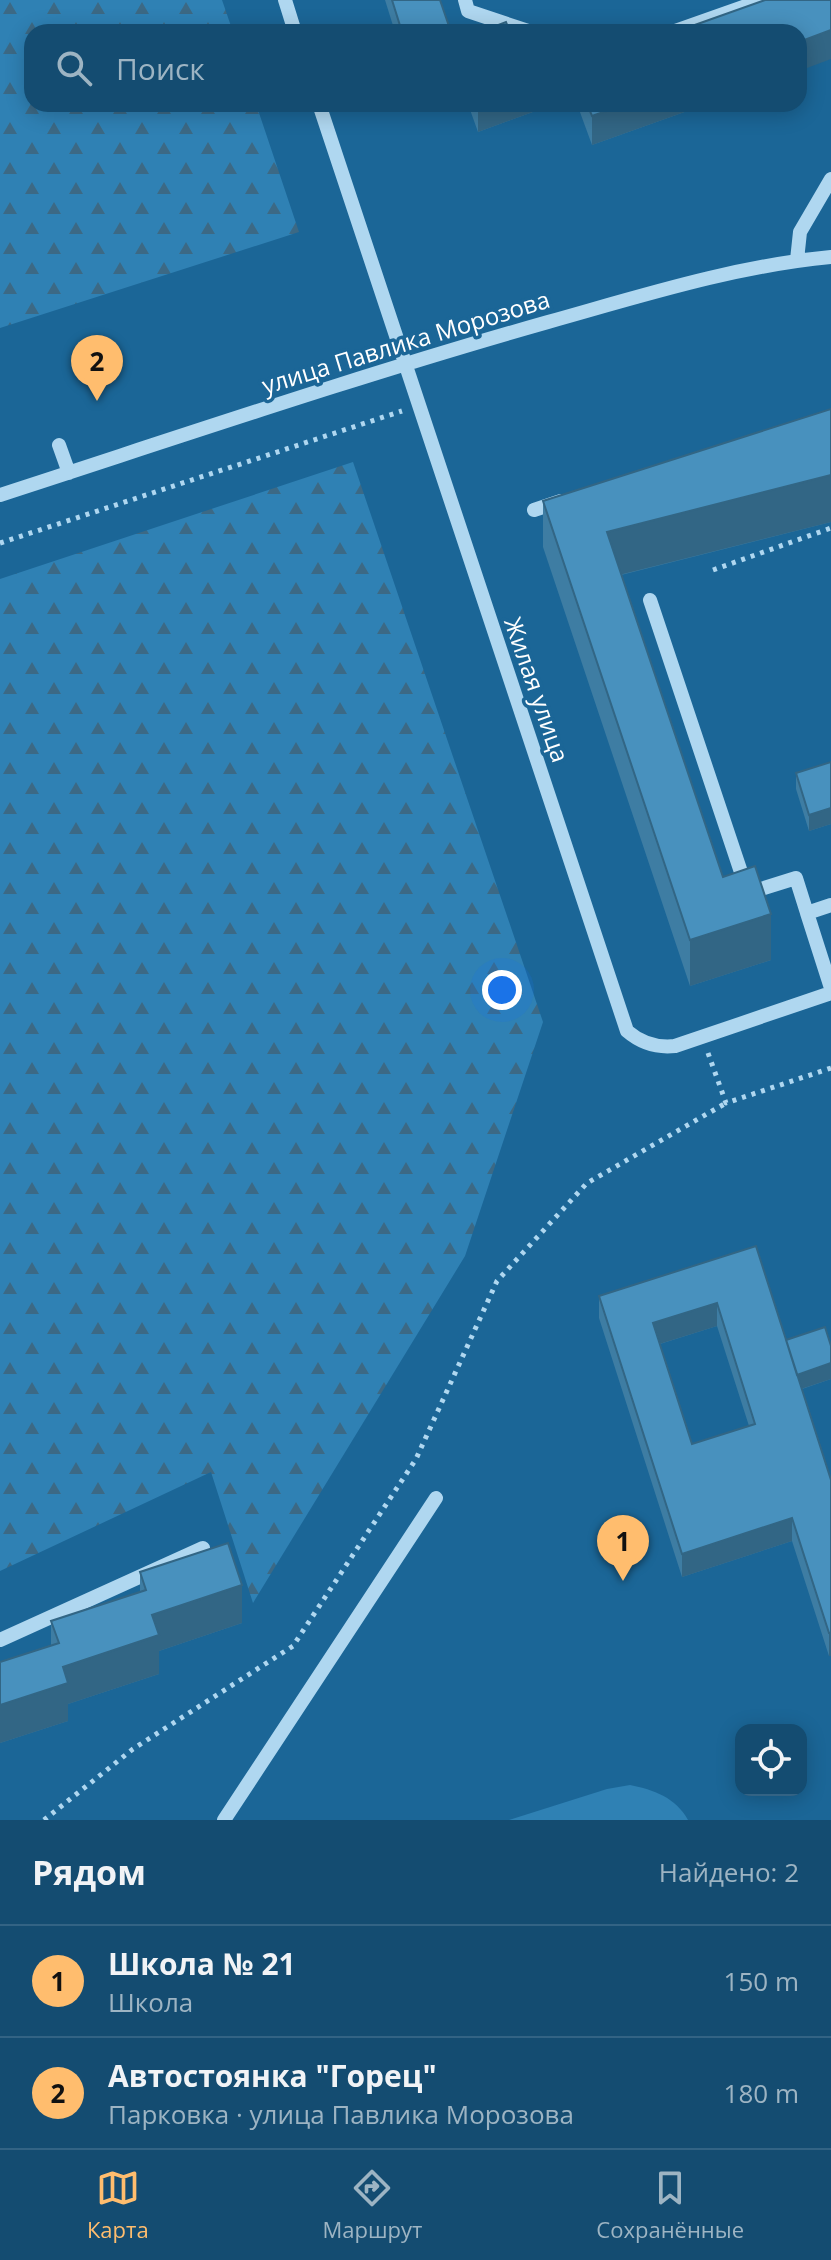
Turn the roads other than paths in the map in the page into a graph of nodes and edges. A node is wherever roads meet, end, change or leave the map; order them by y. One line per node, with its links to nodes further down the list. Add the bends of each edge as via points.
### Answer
1 (285, 0): 4 (street)
2 (465, 0): 5 (street, via 468,11)
3 (763, 0): 6 (street)
4 (292, 24)
5 (507, 24)
6 (695, 24)
7 (322, 112): 11 (street, Жилая улица)
8 (831, 179): 10 (street, via 800,232)
9 (831, 257): 10 (street, улица Павлика Морозова)
10 (797, 260): 11 (street, улица Павлика Морозова, via 667,289)
11 (403, 363): 13 (street, улица Павлика Морозова); 20 (street, Жилая улица, via 627,1031 661,1047 675,1046)
12 (59, 445): 13 (street)
13 (69, 473): 14 (street, улица Павлика Морозова)
14 (0, 495)
15 (577, 496): 16 (street)
16 (534, 510)
17 (650, 600): 19 (street, via 748,893 796,878)
18 (831, 905): 19 (street)
19 (807, 913): 20 (street)
20 (831, 990)
21 (436, 1498): 24 (street)
22 (203, 1548): 23 (street)
23 (0, 1640)
24 (224, 1820)

